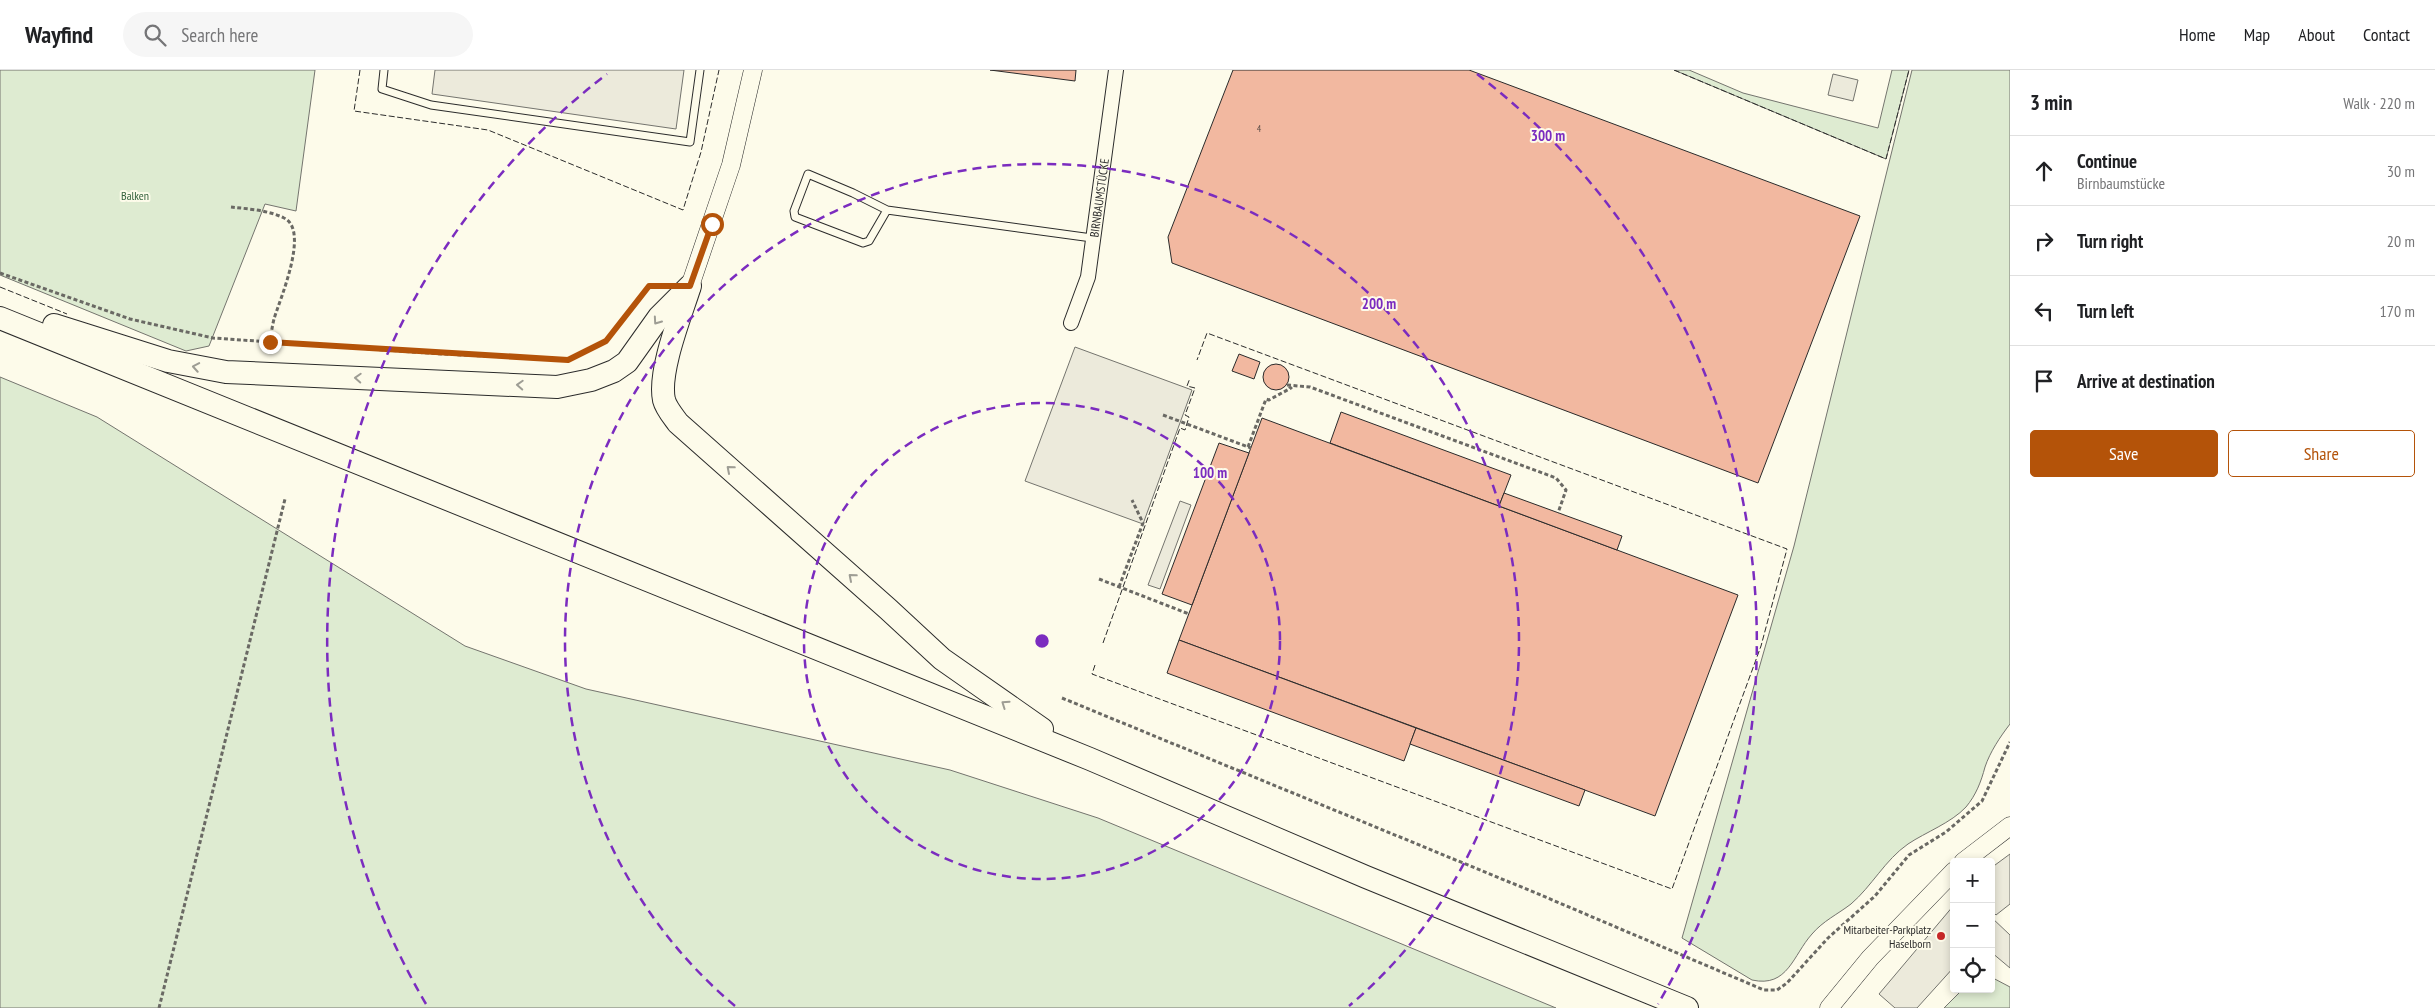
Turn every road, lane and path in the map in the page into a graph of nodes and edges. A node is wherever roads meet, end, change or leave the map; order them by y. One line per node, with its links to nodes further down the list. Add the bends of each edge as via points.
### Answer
1 (384, 70): 2 (lane, via 382,89 431,105 690,142)
2 (700, 70)
3 (753, 70): 9 (street, via 731,165)
4 (1116, 70): 7 (street, BIRNBAUMSTÜCKE)
5 (231, 207): 13 (path, via 285,218 295,232 286,286)
6 (887, 210): 6 (lane, via 808,174 794,211 795,217 863,243 869,240); 7 (lane)
7 (1092, 238): 12 (street, BIRNBAUMSTÜCKE, via 1088,277)
8 (0, 273): 13 (path, via 130,319 213,338)
9 (690, 286): 10 (main road, one-way to 10, via 659,317 627,362 591,380 557,387 226,372 168,361); 13 (path, via 649,286 606,341 568,360); 23 (main road, one-way to 9, via 1026,719 942,659 678,423 664,400 664,376)
10 (0, 307)
11 (0, 318): 23 (main road)
12 (1071, 323)
13 (270, 342)
14 (1163, 415): 17 (path, via 1250,448 1266,399 1291,388 1287,385 1310,387 1556,478 1566,490)
15 (285, 499): 27 (path)
16 (1132, 500): 19 (path, via 1143,523)
17 (1558, 512)
18 (1099, 579): 19 (path)
19 (1119, 587): 20 (path)
20 (1189, 614)
21 (1062, 698): 22 (path, via 1764,990 1777,990 1787,983 1828,938 1875,896 1909,855 1946,832 1982,802)
22 (2010, 742)
23 (1090, 759): 28 (main road, via 1357,873)
24 (2010, 826): 25 (street)
25 (1969, 858)
26 (1950, 875): 29 (street, via 1903,922)
27 (159, 1008)
28 (1688, 1008)
29 (1829, 1008)

